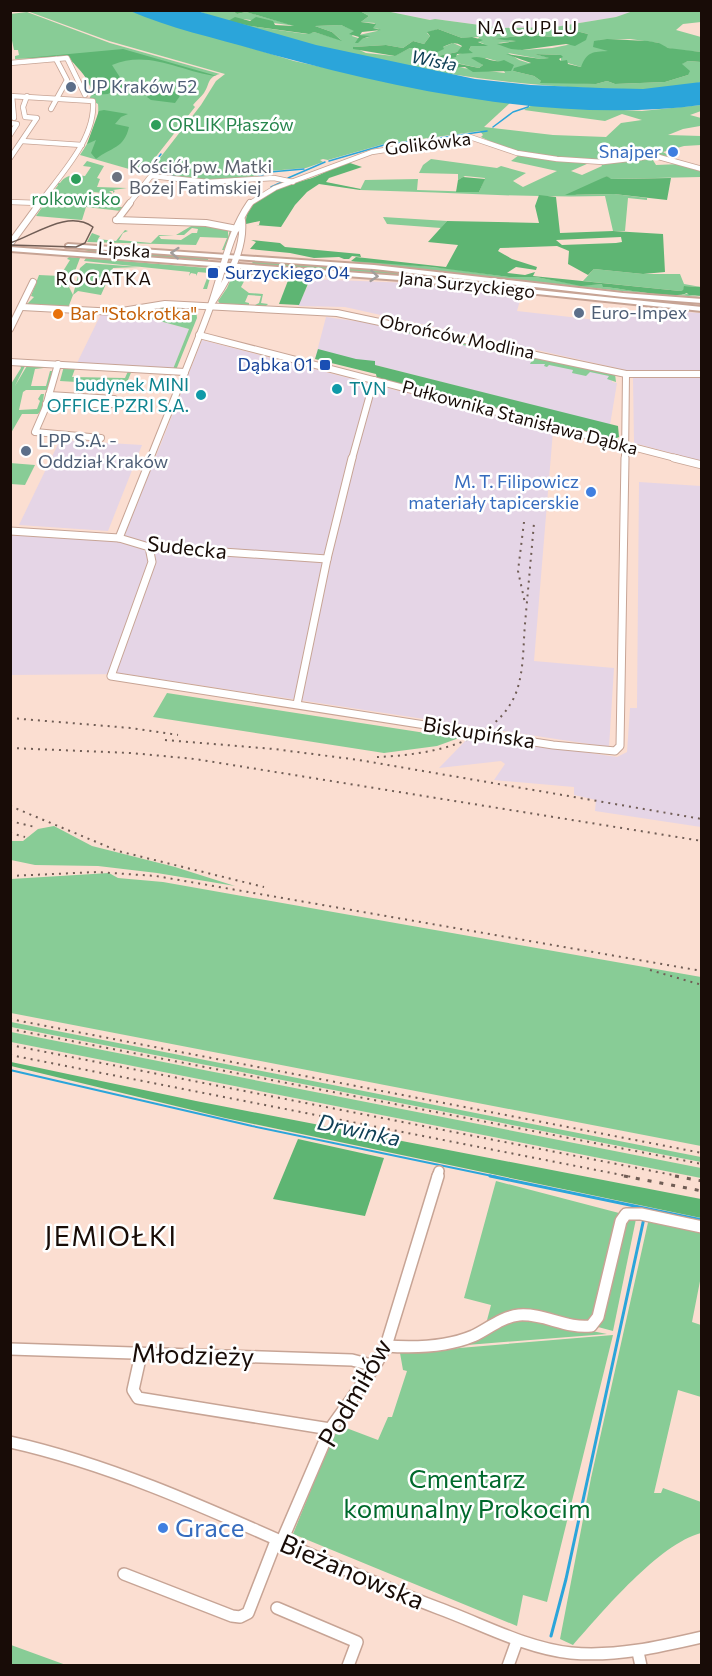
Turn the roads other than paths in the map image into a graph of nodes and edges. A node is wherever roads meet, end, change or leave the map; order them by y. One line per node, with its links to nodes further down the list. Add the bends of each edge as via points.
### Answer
1 (56, 59): 2 (street); 3 (street, via 67,58); 4 (street)
2 (10, 63)
3 (79, 81): 4 (street); 5 (street)
4 (66, 82): 8 (street)
5 (85, 94)
6 (11, 96): 7 (street); 10 (street)
7 (26, 98): 8 (street); 13 (street, via 22,107 24,117 37,118)
8 (58, 98): 9 (street); 14 (street, via 93,102 94,114)
9 (51, 109)
10 (14, 118)
11 (10, 123): 12 (street, via 17,124)
12 (10, 135)
13 (22, 141): 14 (street); 15 (street)
14 (82, 145): 19 (street)
15 (10, 158)
16 (702, 169): 17 (street, Golikówka, via 654,156 603,162 557,159 517,153 470,137 372,152)
17 (293, 182): 20 (street, Golikówka, via 257,198 245,210); 21 (street, via 274,178 208,182 151,176 116,220 199,223)
18 (11, 203): 19 (street)
19 (39, 203): 23 (street)
20 (243, 222): 21 (street, Golikówka); 22 (street)
21 (237, 229): 22 (street); 24 (street)
22 (243, 236): 25 (street)
23 (11, 244): 24 (main road, Lipska, one-way to 23); 26 (main road, Lipska, via 22,250)
24 (226, 256): 25 (main road, Lipska); 26 (street)
25 (236, 257): 27 (street); 28 (main road, Jana Surzyckiego)
26 (222, 266): 27 (main road, Lipska); 32 (street)
27 (232, 266): 29 (main road, Jana Surzyckiego, one-way to 29); 32 (street)
28 (415, 271): 29 (main road, via 401,274); 31 (main road, Jana Surzyckiego)
29 (410, 279): 34 (main road, Jana Surzyckiego)
30 (33, 282): 33 (street)
31 (702, 301)
32 (211, 305): 33 (street, Obrońców Modlina, via 159,304 116,312); 36 (street); 40 (street, Obrońców Modlina, via 351,315)
33 (22, 307): 35 (street)
34 (702, 309)
35 (10, 328)
36 (199, 335): 39 (street); 42 (street, Pułkownika Stanisława Dąbka)
37 (10, 362): 38 (street)
38 (58, 364): 39 (street); 43 (street)
39 (185, 372): 51 (street)
40 (626, 374): 41 (street, Obrońców Modlina); 48 (street, Biskupińska)
41 (702, 374)
42 (374, 381): 48 (street, Pułkownika Stanisława Dąbka); 53 (street)
43 (49, 395): 44 (street); 46 (street)
44 (102, 401): 45 (street); 46 (street)
45 (113, 402)
46 (46, 404): 47 (street, via 35,430 37,434)
47 (101, 438)
48 (624, 445): 49 (street, Pułkownika Stanisława Dąbka); 54 (street, Biskupińska, via 620,746 615,751 546,744)
49 (702, 465)
50 (10, 531): 51 (street, Sudecka)
51 (119, 538): 52 (street, Sudecka)
52 (149, 547): 53 (street, Sudecka); 54 (street, via 152,561 111,676)
53 (327, 559): 54 (street)
54 (297, 704)
55 (439, 1172): 57 (street, Podmiłów)
56 (702, 1227): 57 (street, via 626,1214 598,1317 591,1326 572,1327 522,1315 508,1317 456,1341)
57 (386, 1346): 60 (street, Podmiłów)
58 (10, 1349): 59 (street, Młodzieży)
59 (141, 1354): 60 (street, Młodzieży, via 359,1360); 61 (street, via 133,1390 138,1398)
60 (375, 1366): 61 (street, Podmiłów)
61 (330, 1429): 63 (street, Podmiłów)
62 (10, 1442): 63 (street, Bieżanowska, via 110,1468)
63 (278, 1542): 64 (street, Podmiłów, via 248,1613 240,1617); 67 (street, Bieżanowska)
64 (124, 1574)
65 (277, 1608): 69 (street, via 357,1641)
66 (702, 1636): 68 (street, Bieżanowska)
67 (517, 1641): 68 (street, Bieżanowska, via 576,1653); 70 (street)
68 (638, 1652): 71 (street)
69 (348, 1665)
70 (508, 1665)
71 (641, 1665)

